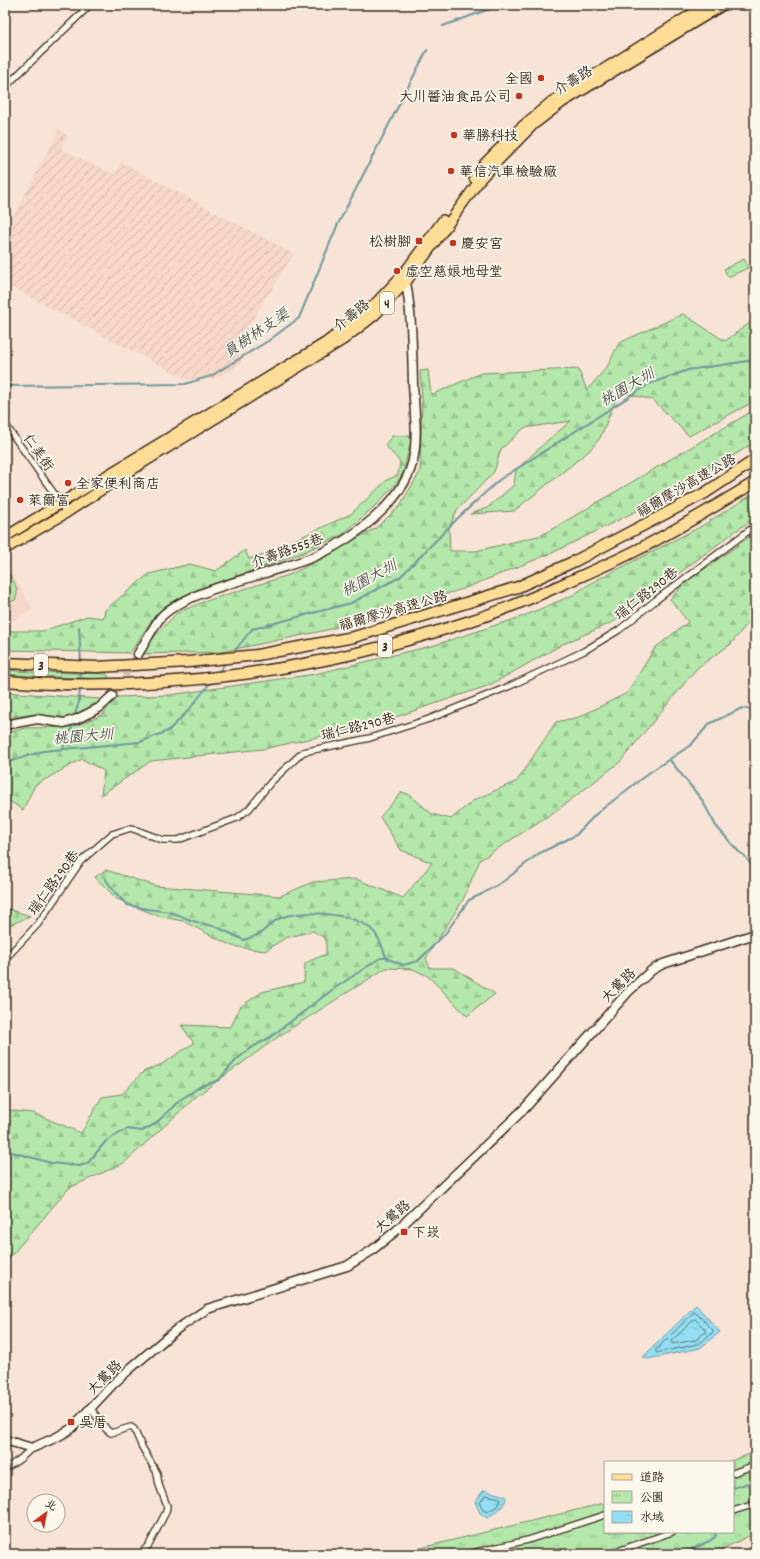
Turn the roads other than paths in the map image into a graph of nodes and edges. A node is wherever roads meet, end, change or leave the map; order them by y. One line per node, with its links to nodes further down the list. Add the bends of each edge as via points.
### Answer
1 (7, 5): 5 (street)
2 (90, 5): 6 (street)
3 (706, 5): 7 (main road, 介壽路 / 4, via 551,102 524,125 485,163)
4 (722, 5): 8 (main road, 介壽路 / 4, via 563,102 533,125 482,177)
5 (5, 8)
6 (5, 87)
7 (404, 272): 8 (street, 介壽路555巷); 12 (main road, 介壽路 / 4, via 369,310 325,343)
8 (406, 282): 13 (main road, 介壽路 / 4, via 375,315 343,340); 17 (street, 介壽路555巷, via 411,326 416,431 412,464 396,495 368,523 316,556 181,602 161,618)
9 (5, 424): 12 (street, 仁美街)
10 (755, 460): 18 (highway, 福爾摩沙高速公路 / 3, via 705,493 575,561 518,587 354,637 257,655 188,662 97,667)
11 (755, 482): 19 (highway, 3, via 645,546 523,602 471,621 356,654 243,674 174,680 80,685)
12 (60, 502): 13 (street, 仁美街); 15 (main road, 介壽路 / 4)
13 (66, 513): 16 (main road, 介壽路 / 4)
14 (755, 526): 23 (street, 瑞仁路290巷, via 619,630 584,651 510,686 429,719 370,738 304,752 270,782 249,809 238,818 178,840 163,840 130,828 112,834 81,861 38,924)
15 (5, 537)
16 (5, 549)
17 (138, 654)
18 (5, 663)
19 (5, 681)
20 (112, 696): 21 (street, via 99,708 64,723 37,719)
21 (5, 724)
22 (755, 934): 24 (street, 大鶯路, via 662,964 652,970 628,992 525,1108 397,1230 371,1251 347,1266 206,1309 177,1329 132,1367)
23 (5, 959)
24 (91, 1409): 26 (street, 大鶯路, via 71,1429); 34 (street, via 111,1433 131,1427 134,1429 157,1473 167,1506 166,1512)
25 (5, 1440): 26 (street)
26 (32, 1448): 28 (street)
27 (755, 1465): 29 (street)
28 (5, 1469)
29 (734, 1473)
30 (755, 1504): 31 (street)
31 (734, 1511)
32 (604, 1515): 35 (street, via 528,1540)
33 (669, 1533): 36 (street)
34 (144, 1550)
35 (467, 1554)
36 (609, 1554)

